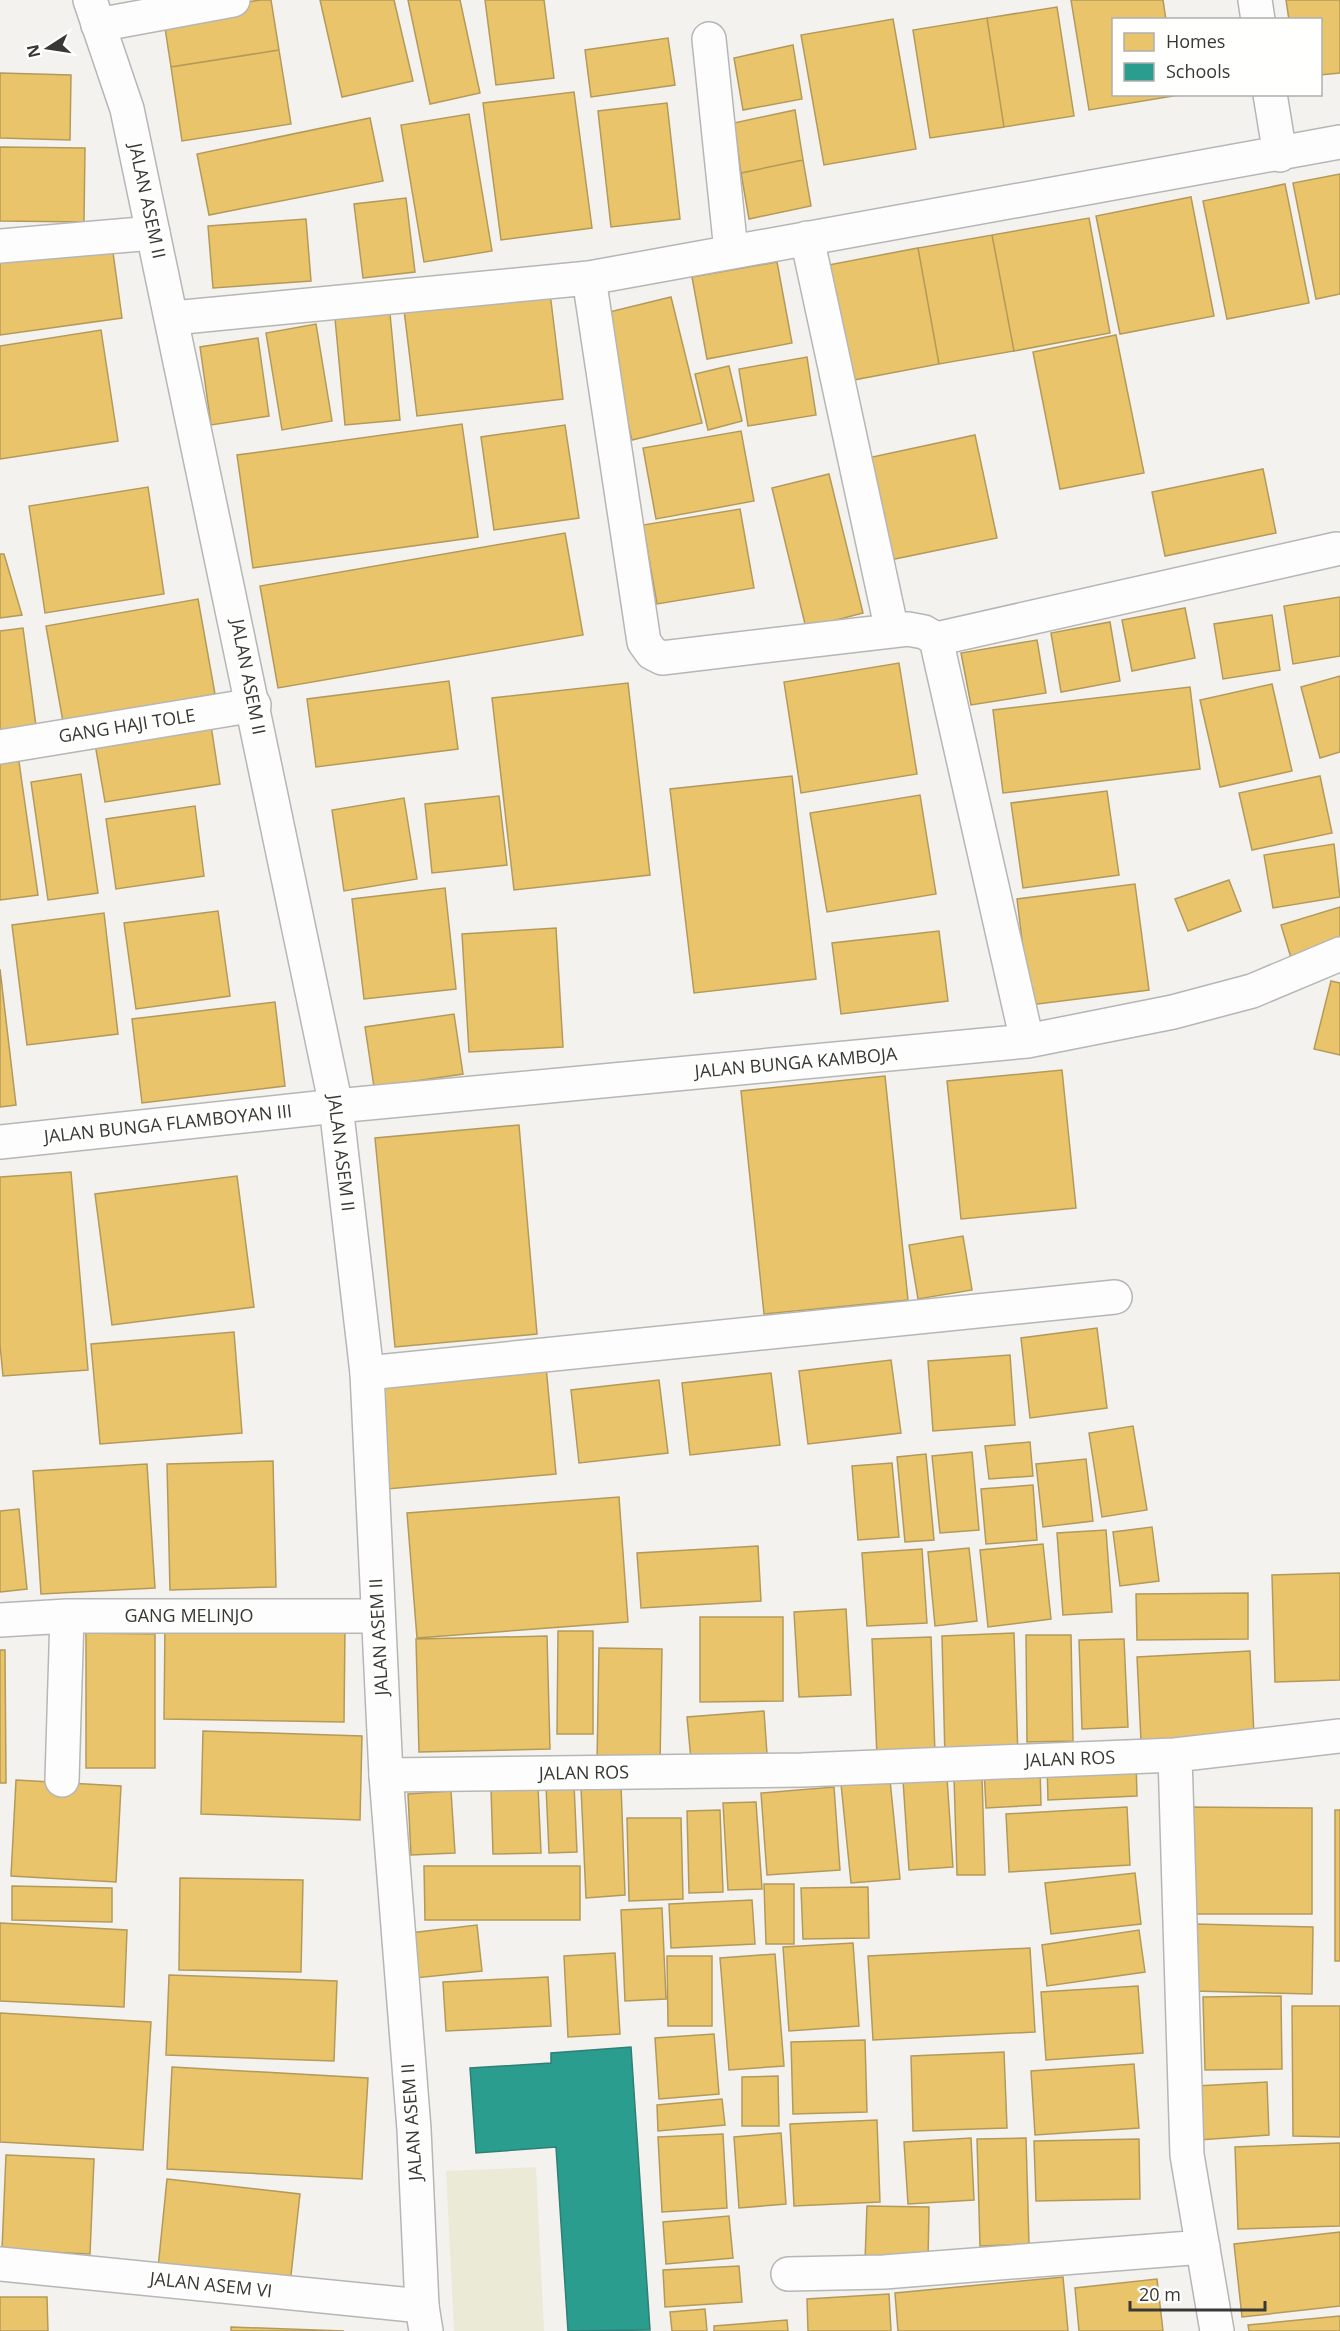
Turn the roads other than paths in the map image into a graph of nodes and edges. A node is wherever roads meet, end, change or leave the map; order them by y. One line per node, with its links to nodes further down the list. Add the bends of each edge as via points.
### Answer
1 (233, 0): 3 (street)
2 (1255, 0): 4 (street)
3 (94, 13): 9 (street, JALAN ASEM II, via 127,109)
4 (1258, 18)
5 (709, 39): 12 (street)
6 (1270, 96): 8 (street)
7 (1340, 142): 8 (street)
8 (1280, 155): 10 (street)
9 (153, 232): 11 (street); 14 (street, JALAN ASEM II)
10 (807, 238): 12 (street); 16 (street)
11 (0, 246)
12 (731, 251): 13 (street)
13 (589, 278): 14 (street); 16 (street, via 644,642 652,653 662,658 674,657)
14 (173, 318): 18 (street, JALAN ASEM II)
15 (1336, 549): 17 (street)
16 (892, 631): 17 (street, via 908,629)
17 (936, 639): 21 (street)
18 (254, 705): 19 (street, GANG HAJI TOLE); 22 (street, JALAN ASEM II)
19 (0, 747)
20 (1340, 954): 21 (street, JALAN BUNGA KAMBOJA, via 1252,991 1173,1012)
21 (1027, 1041): 22 (street, JALAN BUNGA KAMBOJA)
22 (336, 1106): 23 (street, JALAN BUNGA FLAMBOYAN III); 25 (street, JALAN ASEM II)
23 (0, 1142)
24 (1115, 1297): 25 (street)
25 (367, 1373): 27 (street, JALAN ASEM II)
26 (67, 1616): 27 (street, GANG MELINJO); 28 (street, GANG MELINJO); 32 (street)
27 (378, 1616): 31 (street, JALAN ASEM II)
28 (0, 1620)
29 (1340, 1736): 30 (street, JALAN ROS)
30 (1175, 1755): 31 (street, JALAN ROS, via 802,1770); 33 (street, via 1187,2155)
31 (386, 1775): 36 (street, JALAN ASEM II, via 414,2129)
32 (62, 1780)
33 (1203, 2247): 35 (street, via 884,2272); 37 (street)
34 (0, 2264): 36 (street, JALAN ASEM VI)
35 (788, 2274)
36 (424, 2319)
37 (1217, 2331)

